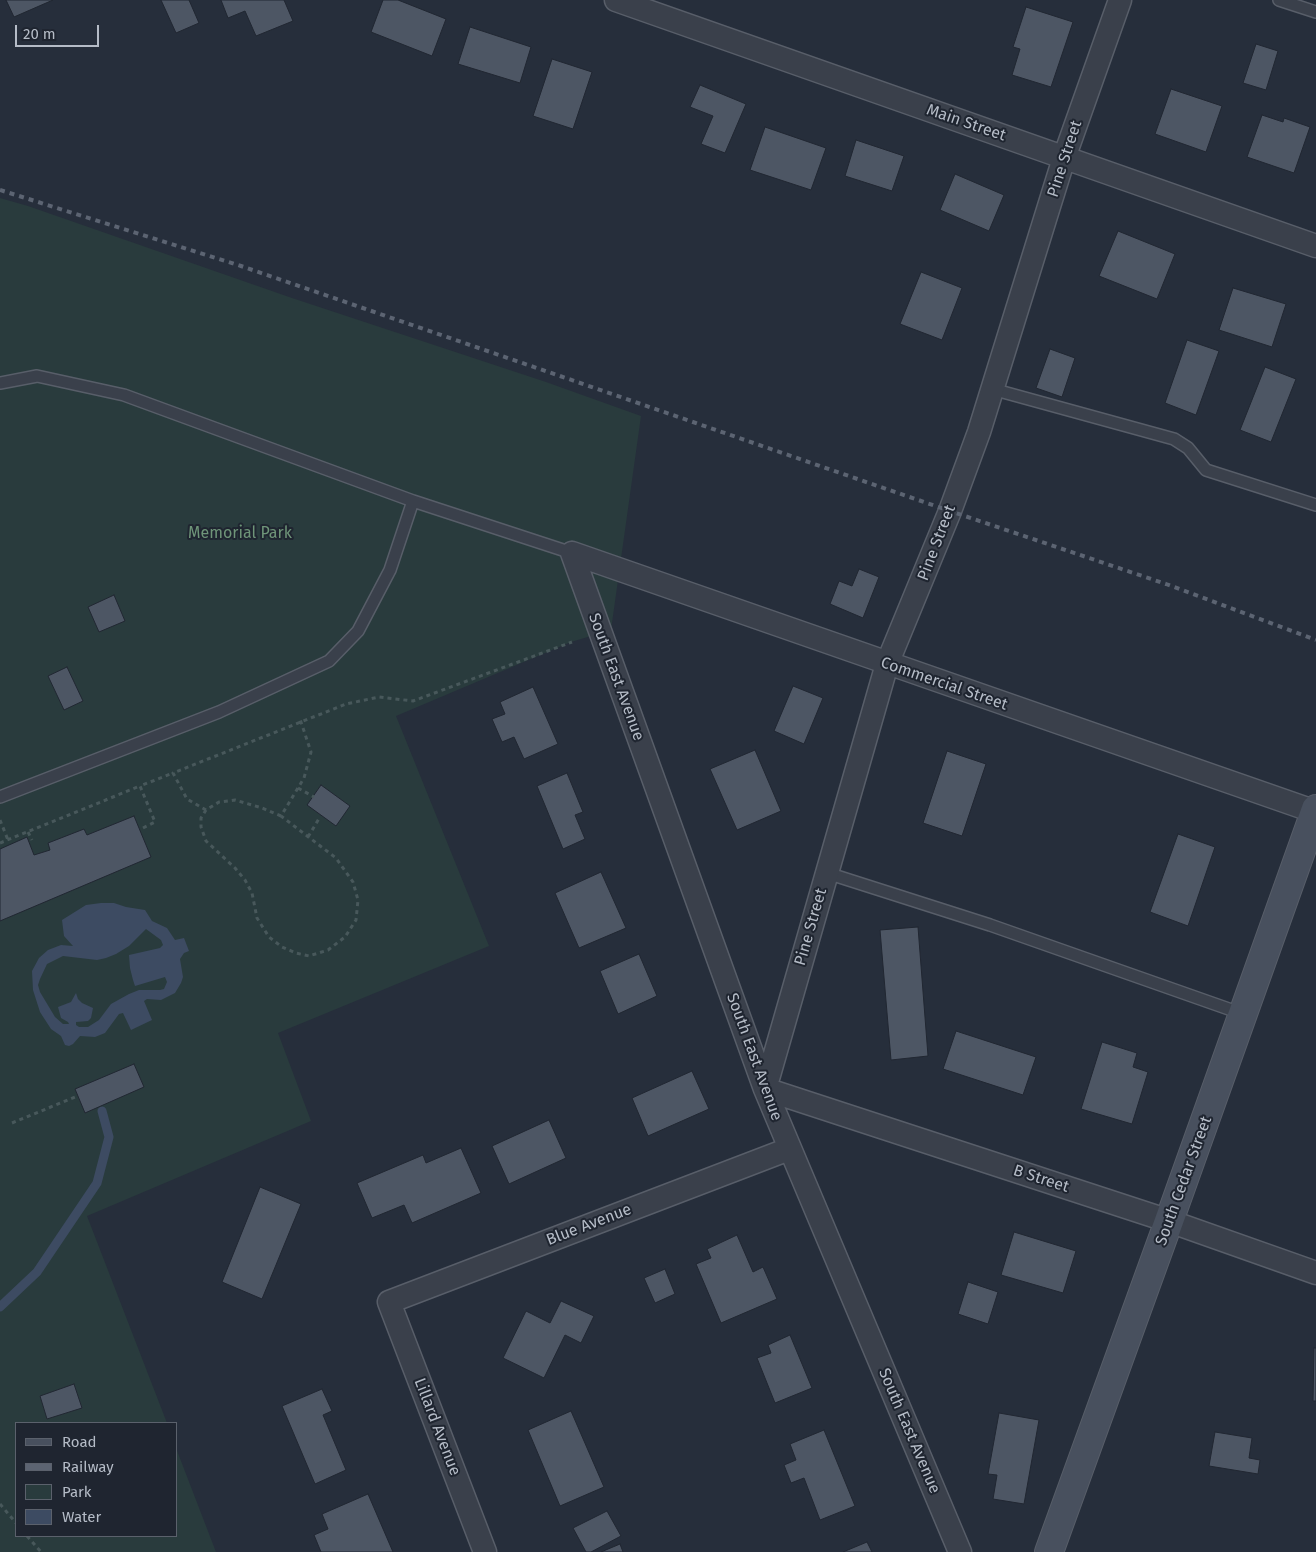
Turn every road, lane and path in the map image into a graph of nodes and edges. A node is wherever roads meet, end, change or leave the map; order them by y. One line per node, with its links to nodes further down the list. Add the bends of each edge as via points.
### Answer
1 (616, 0): 4 (street, Main Street)
2 (1120, 0): 6 (street, Pine Street)
3 (1279, 0): 5 (lane)
4 (652, 6): 6 (street, Main Street)
5 (1316, 12)
6 (1064, 158): 7 (street, Main Street); 9 (street, Pine Street)
7 (1316, 246)
8 (0, 383): 10 (lane, via 37,376 124,395)
9 (992, 389): 11 (lane, via 1174,439 1188,448 1206,470); 14 (street, Pine Street, via 953,502)
10 (413, 501): 12 (lane); 19 (lane, via 390,570 358,631 329,660 219,712)
11 (1316, 505)
12 (572, 554): 14 (street, Commercial Street); 34 (street, South East Avenue)
13 (572, 642): 15 (path, via 413,701 379,697 346,704)
14 (887, 664): 22 (street, Commercial Street); 32 (street, Pine Street)
15 (301, 720): 16 (path); 18 (path, via 311,752)
16 (173, 773): 17 (path); 21 (path, via 188,799)
17 (140, 786): 26 (path, via 154,822); 27 (path)
18 (298, 788): 20 (path); 23 (path)
19 (0, 797)
20 (314, 797)
21 (206, 810): 23 (path, via 219,802 235,800); 28 (path, via 201,818 202,834 245,880 261,926 282,947 309,956 328,950 345,936 356,920 358,900 353,882 336,858)
22 (1316, 811): 33 (main road, South Cedar Street)
23 (281, 816): 28 (path)
24 (320, 817): 28 (path)
25 (0, 820): 29 (path)
26 (143, 828)
27 (28, 832): 29 (path); 30 (path)
28 (308, 837)
29 (8, 840): 31 (path)
30 (32, 840)
31 (0, 843)
32 (827, 873): 33 (lane, via 990,925); 34 (street, Pine Street)
33 (1243, 1014): 38 (main road, South Cedar Street)
34 (765, 1089): 37 (street, South East Avenue); 38 (street, B Street)
35 (75, 1097): 36 (path)
36 (12, 1123)
37 (789, 1149): 40 (street, Blue Avenue); 46 (street, South East Avenue)
38 (1170, 1221): 39 (street, B Street); 47 (main road, South Cedar Street)
39 (1316, 1274)
40 (389, 1302): 45 (street, Lillard Avenue)
41 (0, 1504): 42 (path)
42 (15, 1522)
43 (28, 1537): 44 (path)
44 (41, 1552)
45 (486, 1552)
46 (960, 1552)
47 (1049, 1552)

